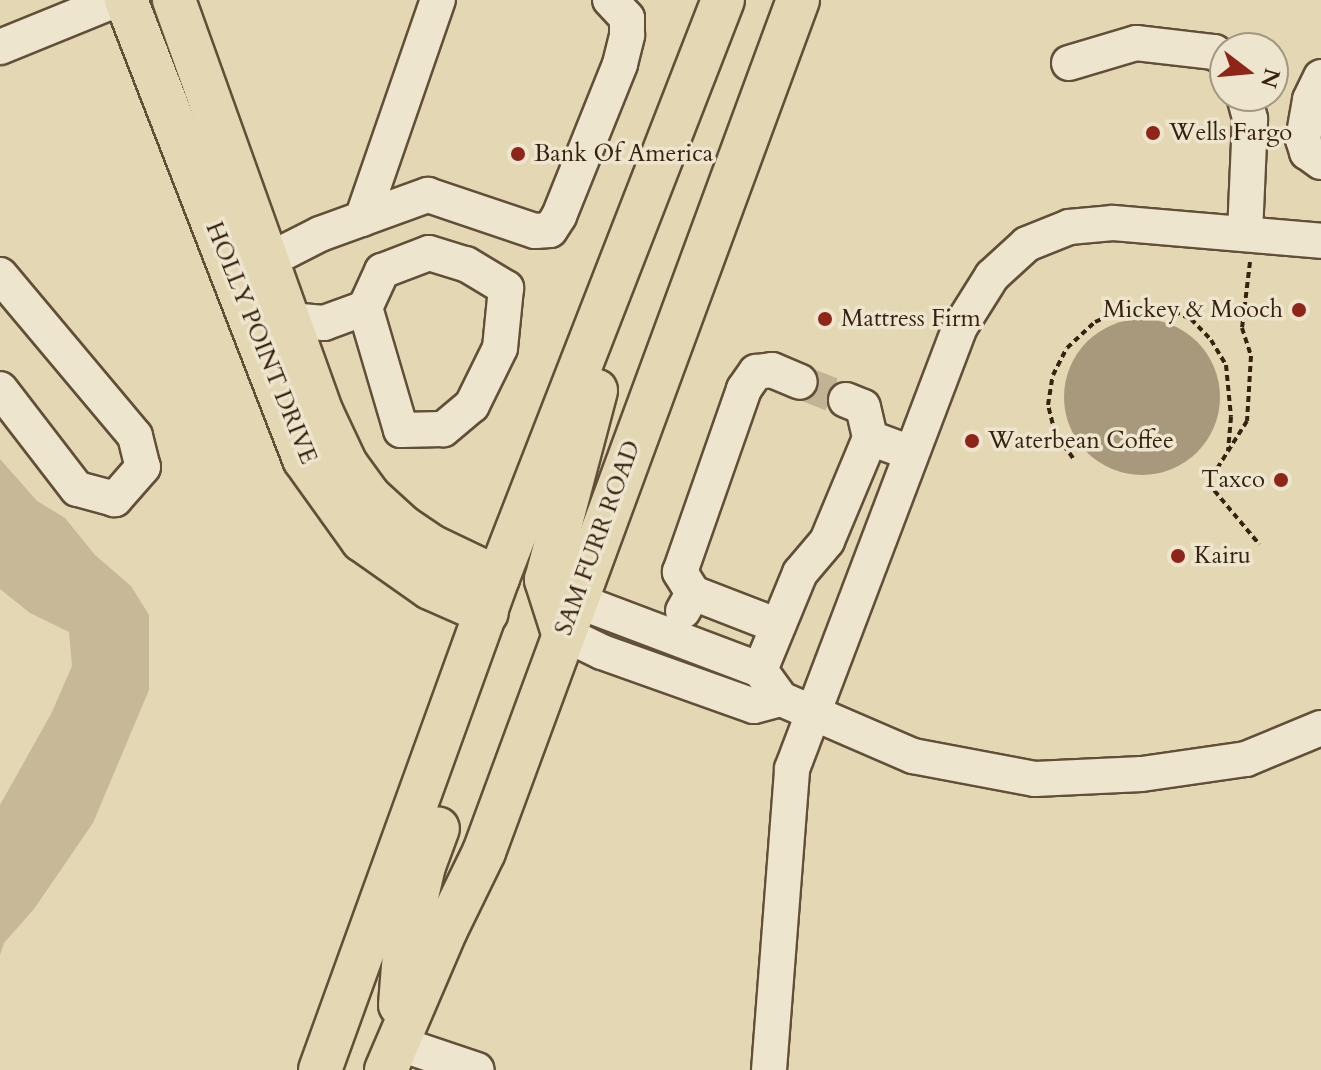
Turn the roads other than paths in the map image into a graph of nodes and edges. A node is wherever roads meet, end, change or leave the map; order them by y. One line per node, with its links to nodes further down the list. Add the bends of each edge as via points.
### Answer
1 (116, 0): 9 (street)
2 (126, 0): 31 (main road, HOLLY POINT DRIVE, via 304,459 362,540 430,588)
3 (141, 0): 19 (main road)
4 (174, 0): 19 (main road, HOLLY POINT DRIVE)
5 (438, 0): 16 (street)
6 (610, 0): 16 (street, via 627,18 620,64 550,230 535,231 428,195)
7 (723, 0): 15 (main road)
8 (798, 0): 32 (main road, SAM FURR ROAD)
9 (0, 47)
10 (1209, 51): 11 (street, via 1136,43)
11 (1069, 63)
12 (1321, 77): 14 (street, via 1310,100 1303,139 1307,152)
13 (1248, 112): 17 (street)
14 (1321, 162)
15 (655, 179): 31 (main road); 32 (main road, via 548,570 550,600)
16 (362, 219): 19 (street)
17 (1249, 234): 18 (street); 27 (street, via 1113,223 1069,227 1027,244 992,276 960,327)
18 (1321, 241)
19 (269, 260): 22 (main road, HOLLY POINT DRIVE)
20 (0, 275): 24 (street, via 135,436 143,467 115,499 77,489)
21 (365, 308): 21 (street, via 382,271 429,253 466,264 506,288 500,348 472,405 443,429 401,430); 22 (street, via 324,323)
22 (290, 320): 31 (main road, HOLLY POINT DRIVE, via 322,413 346,464 369,496)
23 (800, 382): 30 (street, via 772,370 756,372 744,389 680,572)
24 (0, 389)
25 (846, 400): 26 (street, via 863,407)
26 (870, 438): 27 (street); 28 (street)
27 (911, 453): 29 (street)
28 (827, 541): 29 (street); 33 (street, via 800,573)
29 (871, 557): 36 (street)
30 (693, 593): 33 (street); 34 (street)
31 (492, 596): 38 (main road, via 504,625 502,644 424,866 404,953); 39 (main road)
32 (569, 616): 34 (street); 36 (street, via 602,652 754,706); 38 (main road, SAM FURR ROAD, via 484,852)
33 (778, 626): 35 (street)
34 (670, 636): 35 (street)
35 (760, 670): 36 (street)
36 (797, 706): 37 (street, via 913,756 1035,779 1142,774 1246,759); 41 (street, via 799,745 790,787)
37 (1321, 728)
38 (392, 1057): 40 (street)
39 (320, 1070)
40 (477, 1070)
41 (769, 1070)

